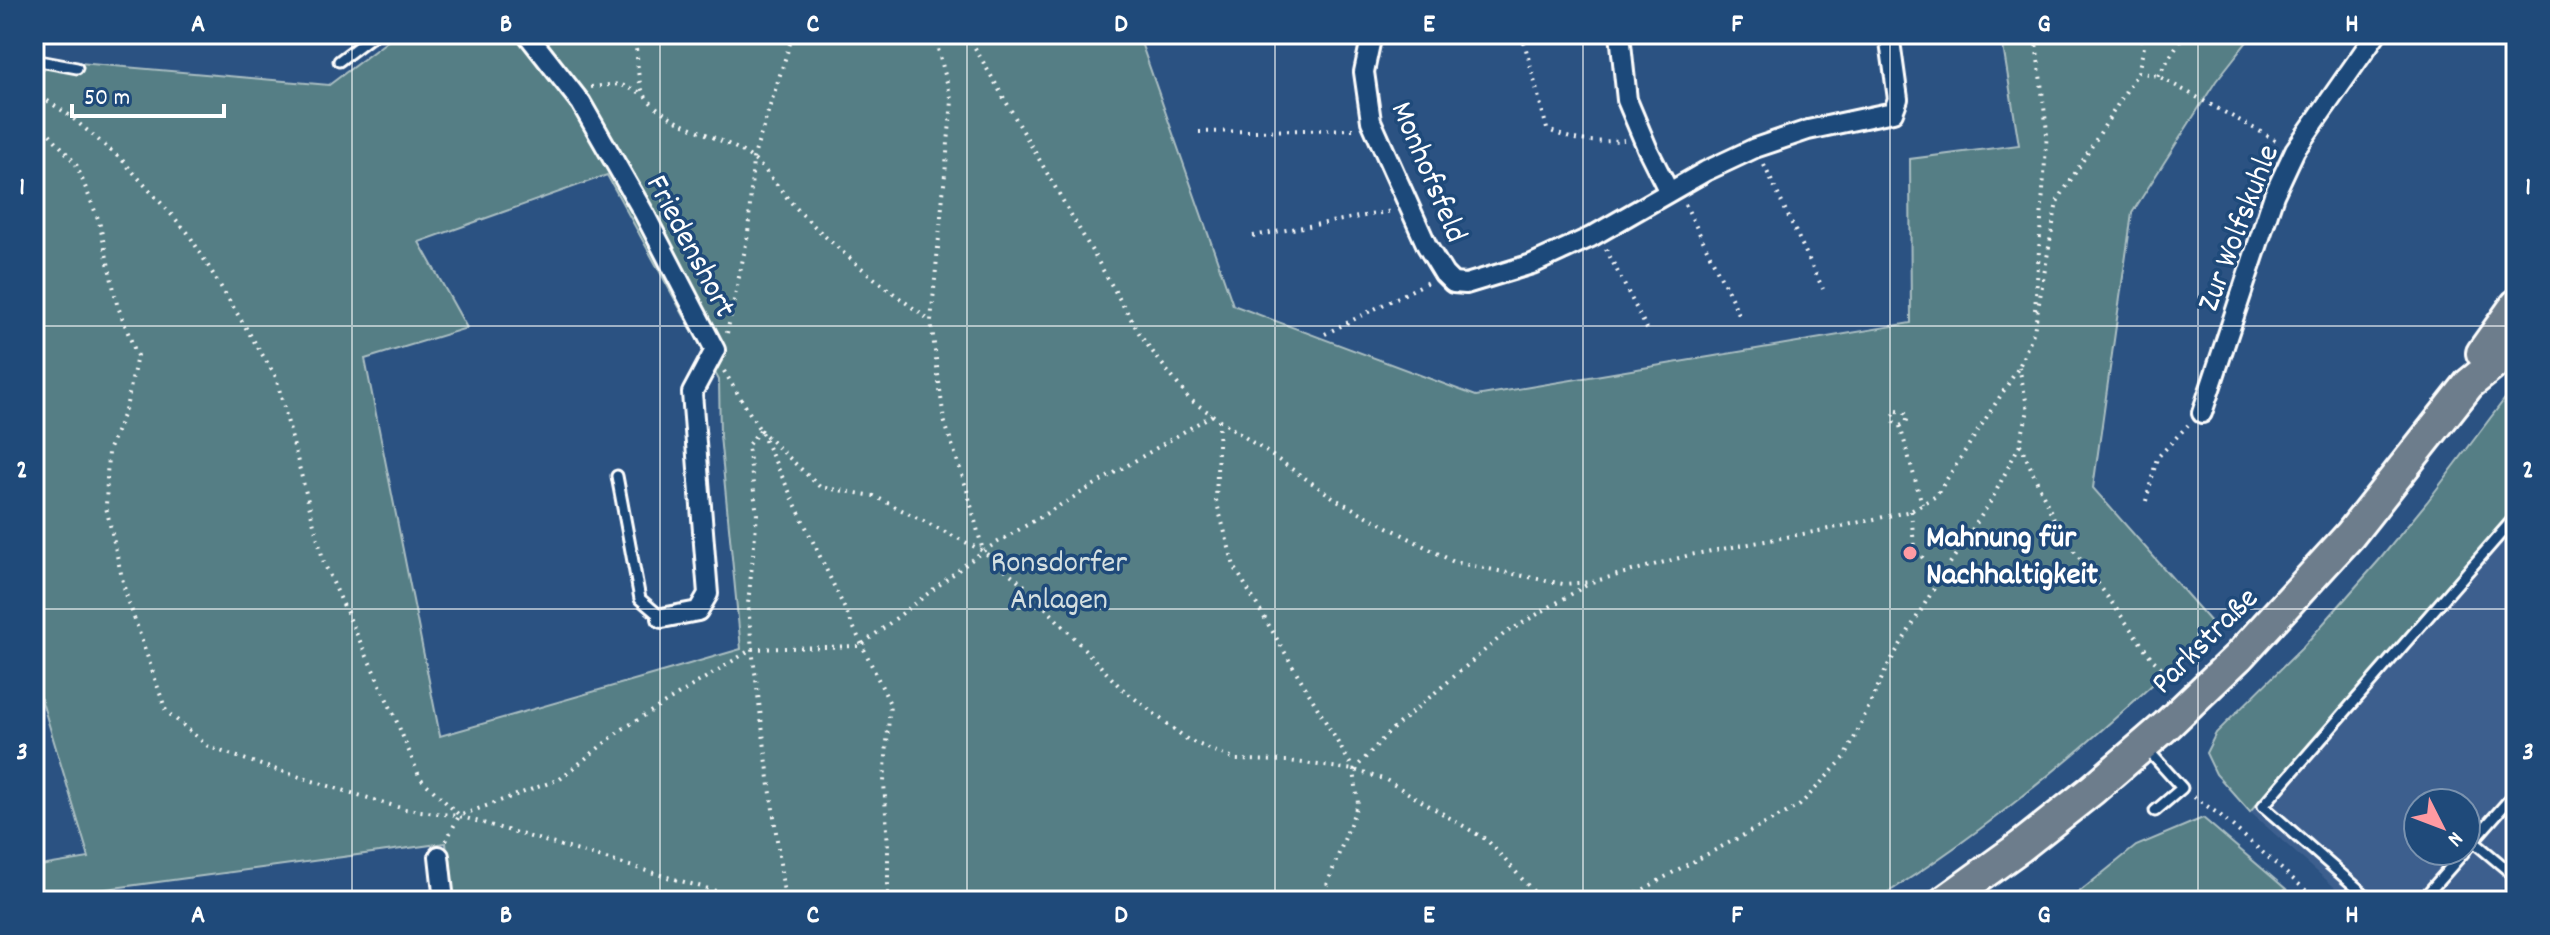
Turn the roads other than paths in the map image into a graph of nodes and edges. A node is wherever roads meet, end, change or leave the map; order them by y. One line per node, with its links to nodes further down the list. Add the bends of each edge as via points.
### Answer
1 (375, 34): 8 (lane)
2 (527, 34): 17 (street, Friedenshort, via 574,93 715,350 692,393 708,594 698,611)
3 (1372, 34): 10 (street, Monhofsfeld, via 1364,72 1371,121 1409,208 1453,283 1466,284 1532,264)
4 (1620, 34): 10 (street, via 1627,100)
5 (1889, 34): 10 (street, Monhofsfeld, via 1898,99 1893,112 1808,130 1755,148)
6 (2376, 34): 14 (street, Zur Wolfskuhle, via 2295,150 2274,195)
7 (34, 60): 9 (lane)
8 (339, 61)
9 (77, 68)
10 (1673, 190)
11 (2516, 305): 13 (main road, Parkstraße, via 2480,356)
12 (2516, 338): 13 (main road, Parkstraße)
13 (2469, 384): 18 (main road, Parkstraße, via 2285,608)
14 (2202, 413)
15 (617, 476): 17 (lane, via 640,599)
16 (2516, 516): 28 (lane, via 2263,806)
17 (662, 618)
18 (2144, 746): 20 (lane, via 2182,788); 27 (main road, Parkstraße)
19 (2516, 792): 21 (lane)
20 (2155, 811)
21 (2482, 831)
22 (439, 856): 26 (street)
23 (2482, 856): 25 (lane)
24 (2451, 867): 29 (lane)
25 (2516, 877)
26 (444, 901)
27 (1945, 901)
28 (2372, 901)
29 (2421, 901)

